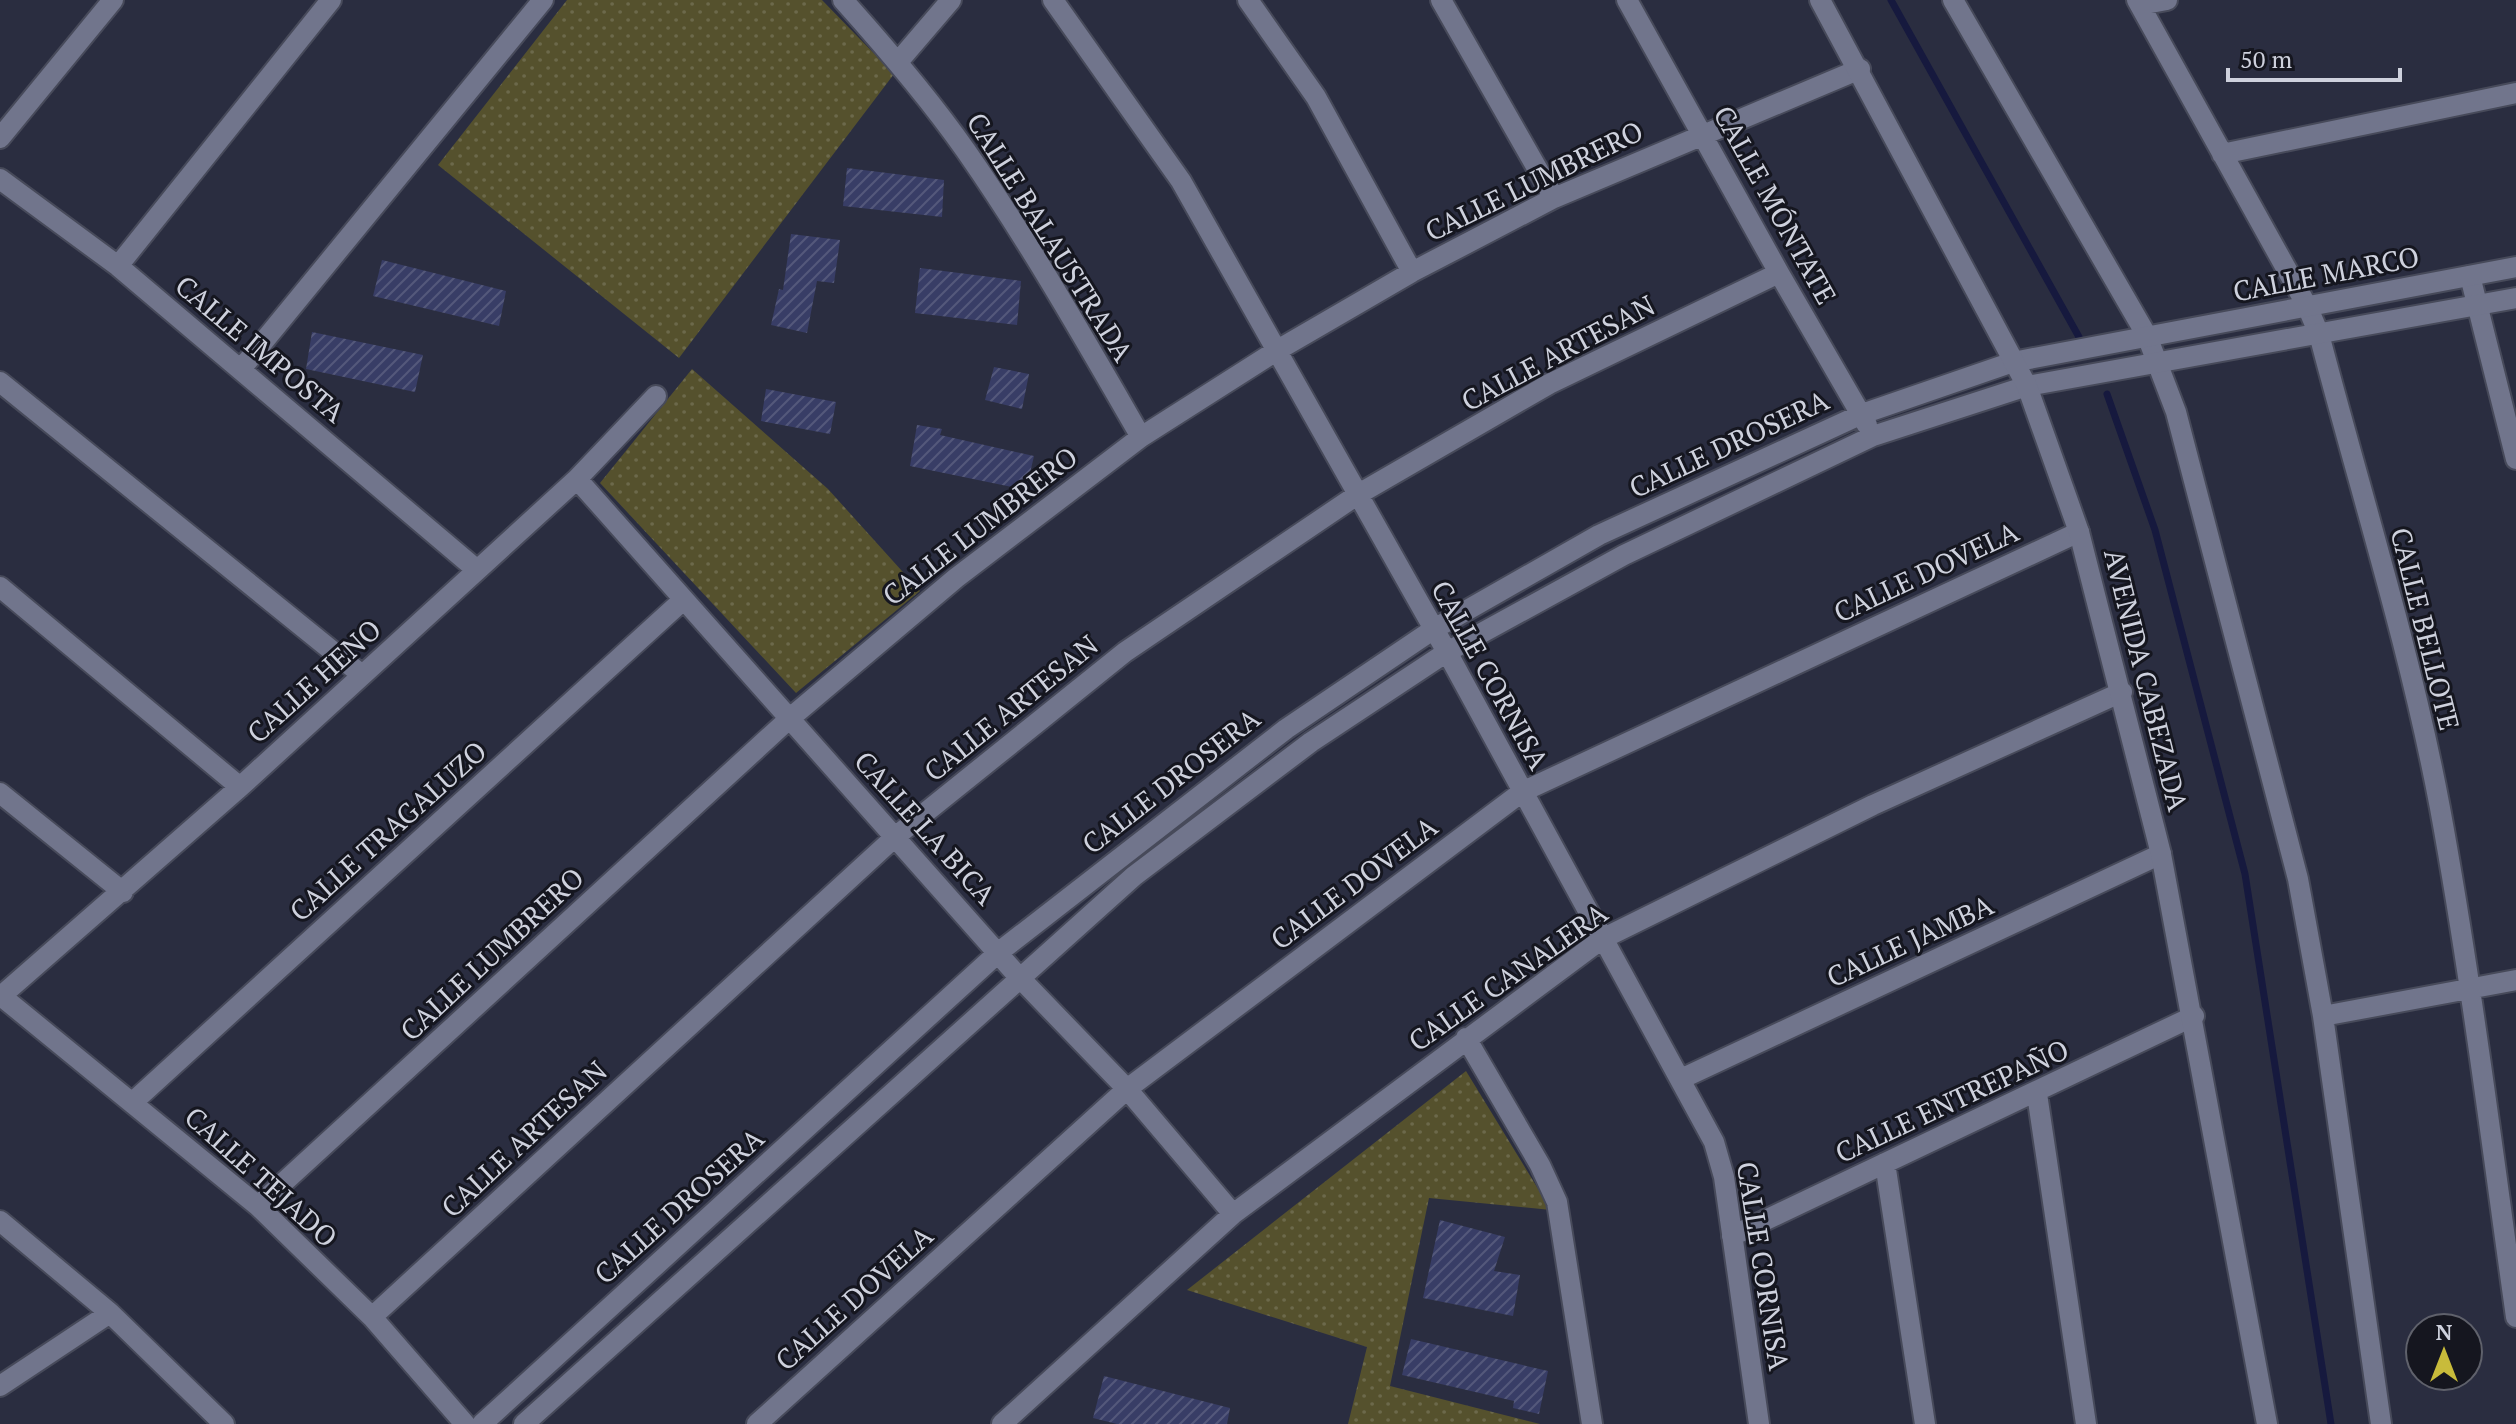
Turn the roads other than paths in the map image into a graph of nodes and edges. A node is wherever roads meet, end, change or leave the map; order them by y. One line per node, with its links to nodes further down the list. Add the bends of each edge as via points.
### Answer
1 (113, 0): 18 (street)
2 (331, 0): 22 (street)
3 (543, 0): 35 (street)
4 (843, 0): 14 (street, CALLE BALAUSTRADA)
5 (951, 0): 14 (street)
6 (1053, 0): 32 (street, CALLE CORNISA, via 1181,181)
7 (1248, 0): 24 (street, via 1316,97)
8 (1441, 0): 21 (street)
9 (1627, 0): 17 (street, CALLE MÓNTATE)
10 (1820, 0): 15 (street, AVENIDA CABEZADA)
11 (1953, 0): 31 (street)
12 (2167, 0): 13 (street)
13 (2138, 3): 19 (street, CALLE BELLOTE)
14 (898, 62): 41 (street, CALLE BALAUSTRADA, via 1031,248)
15 (1860, 69): 17 (street, CALLE LUMBRERO); 33 (street, AVENIDA CABEZADA)
16 (2516, 93): 19 (street)
17 (1703, 133): 21 (street, CALLE LUMBRERO); 25 (street, CALLE MÓNTATE)
18 (0, 138)
19 (2222, 154): 28 (street, CALLE BELLOTE)
20 (0, 179): 22 (street, CALLE IMPOSTA)
21 (1554, 198): 24 (street, CALLE LUMBRERO)
22 (118, 266): 35 (street, CALLE IMPOSTA)
23 (2516, 267): 26 (street, CALLE MARCO)
24 (1412, 272): 32 (street, CALLE LUMBRERO)
25 (1779, 273): 39 (street, CALLE MÓNTATE); 44 (street, CALLE ARTESAN, via 1549,384)
26 (2470, 276): 28 (street, CALLE MARCO); 29 (street)
27 (2516, 298): 29 (street, CALLE MARCO)
28 (2307, 306): 30 (street, CALLE BELLOTE); 31 (street, CALLE MARCO)
29 (2478, 306): 30 (street, CALLE MARCO); 42 (street)
30 (2319, 334): 34 (street, CALLE MARCO); 64 (street, CALLE BELLOTE, via 2416,700 2440,806)
31 (2147, 336): 33 (street, CALLE MARCO); 34 (street)
32 (1276, 351): 41 (street, CALLE LUMBRERO); 44 (street, CALLE CORNISA)
33 (2013, 362): 37 (street, AVENIDA CABEZADA); 39 (street, CALLE DROSERA)
34 (2160, 363): 37 (street, CALLE MARCO); 67 (street, via 2285,819)
35 (241, 369): 46 (street, CALLE IMPOSTA)
36 (0, 382): 51 (street)
37 (2027, 386): 40 (street, CALLE DROSERA); 45 (street, AVENIDA CABEZADA)
38 (656, 396): 43 (street, CALLE HENO)
39 (1862, 414): 40 (street, CALLE MÓNTATE); 49 (street, CALLE DROSERA, via 1599,535)
40 (1873, 436): 50 (street, CALLE DROSERA, via 1638,548)
41 (1141, 437): 53 (street, CALLE LUMBRERO, via 956,578)
42 (2516, 459)
43 (577, 479): 46 (street, CALLE HENO); 48 (street, CALLE LA BICA)
44 (1357, 495): 49 (street, CALLE CORNISA); 57 (street, CALLE ARTESAN, via 1125,652)
45 (2079, 532): 52 (street, AVENIDA CABEZADA); 55 (street, CALLE DOVELA)
46 (477, 570): 51 (street, CALLE HENO)
47 (0, 587): 54 (street)
48 (682, 601): 53 (street, CALLE LA BICA); 72 (street, CALLE TRAGALUZO)
49 (1434, 629): 50 (street, CALLE CORNISA); 61 (street, CALLE DROSERA, via 1286,729)
50 (1447, 652): 55 (street, CALLE CORNISA); 62 (street, CALLE DROSERA, via 1311,742 1146,866)
51 (362, 675): 54 (street, CALLE HENO)
52 (2122, 692): 58 (street, AVENIDA CABEZADA); 60 (street, CALLE CANALERA, via 1873,805)
53 (789, 719): 57 (street, CALLE LA BICA); 74 (street, CALLE LUMBRERO)
54 (240, 787): 59 (street, CALLE HENO)
55 (1522, 792): 60 (street, CALLE CORNISA); 70 (street, CALLE DOVELA)
56 (0, 793): 59 (street)
57 (895, 837): 61 (street, CALLE LA BICA); 79 (street, CALLE ARTESAN)
58 (2161, 854): 66 (street, AVENIDA CABEZADA); 69 (street, CALLE JAMBA)
59 (123, 892): 65 (street, CALLE HENO)
60 (1602, 939): 68 (street, CALLE CANALERA); 69 (street, CALLE CORNISA)
61 (999, 952): 62 (street, CALLE LA BICA); 84 (street, CALLE DROSERA)
62 (1018, 976): 70 (street, CALLE LA BICA); 85 (street, CALLE DROSERA)
63 (2516, 980): 64 (street)
64 (2470, 989): 67 (street); 80 (street, CALLE BELLOTE)
65 (1, 996): 72 (street, CALLE TEJADO)
66 (2194, 1016): 71 (street, CALLE ENTREPAÑO); 92 (street, AVENIDA CABEZADA)
67 (2323, 1016): 93 (street)
68 (1466, 1038): 75 (street, CALLE CANALERA); 88 (street, via 1557,1202)
69 (1683, 1078): 77 (street, CALLE CORNISA, via 1714,1142)
70 (1127, 1089): 75 (street, CALLE LA BICA); 86 (street, CALLE DOVELA)
71 (2037, 1094): 73 (street, CALLE ENTREPAÑO); 91 (street)
72 (133, 1102): 74 (street, CALLE TEJADO)
73 (1885, 1163): 77 (street, CALLE ENTREPAÑO); 90 (street)
74 (258, 1206): 79 (street, CALLE TEJADO)
75 (1233, 1214): 87 (street, CALLE CANALERA)
76 (0, 1221): 78 (street)
77 (1732, 1236): 89 (street, CALLE CORNISA)
78 (110, 1313): 81 (street); 82 (street)
79 (372, 1317): 83 (street, CALLE TEJADO)
80 (2516, 1317)
81 (0, 1386)
82 (224, 1424)
83 (465, 1424)
84 (482, 1424)
85 (524, 1424)
86 (757, 1424)
87 (1002, 1424)
88 (1592, 1424)
89 (1759, 1424)
90 (1925, 1424)
91 (2086, 1424)
92 (2267, 1424)
93 (2381, 1424)

